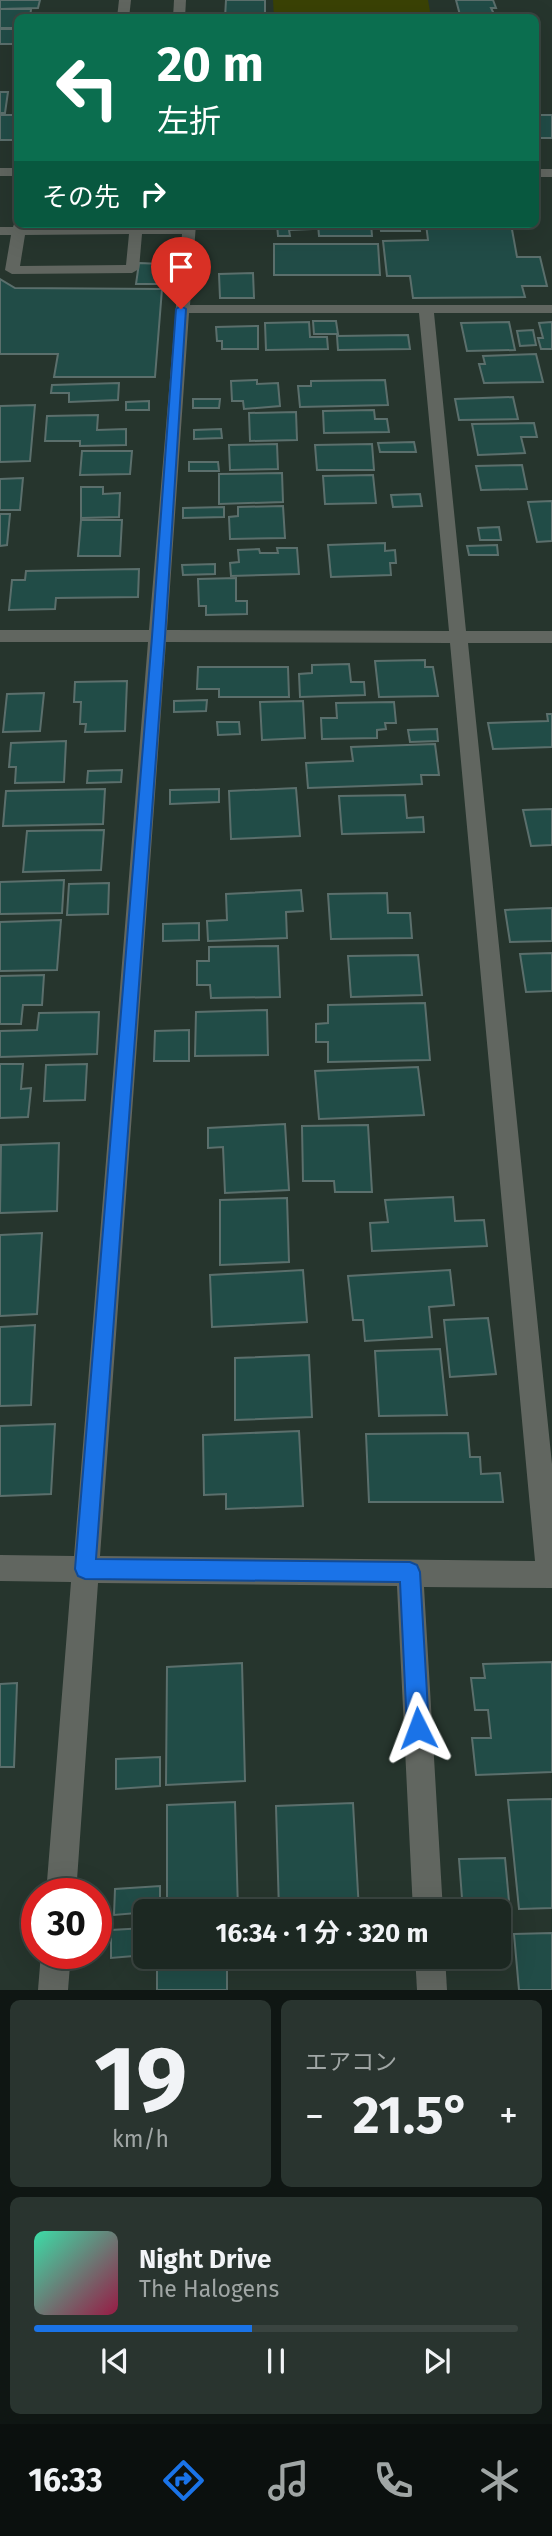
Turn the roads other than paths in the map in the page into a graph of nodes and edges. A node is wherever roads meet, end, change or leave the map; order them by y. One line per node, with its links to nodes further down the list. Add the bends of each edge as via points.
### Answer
1 (19, 228): 5 (street); 6 (street, via 12,270 132,270)
2 (92, 228): 6 (street)
3 (175, 228): 6 (street)
4 (188, 228): 8 (street)
5 (0, 231)
6 (136, 231)
7 (426, 308): 8 (street); 9 (street); 12 (street)
8 (181, 309): 11 (street)
9 (552, 309)
10 (0, 636): 11 (street)
11 (159, 637): 12 (street); 15 (street)
12 (457, 637): 13 (street); 17 (street)
13 (552, 637)
14 (0, 1568): 15 (street)
15 (85, 1569): 16 (street); 18 (street)
16 (410, 1572): 17 (street); 19 (street)
17 (551, 1575)
18 (62, 1878)
19 (427, 1899)
20 (55, 1969): 22 (street)
21 (431, 1969): 23 (street)
22 (53, 1990)
23 (432, 1990)

